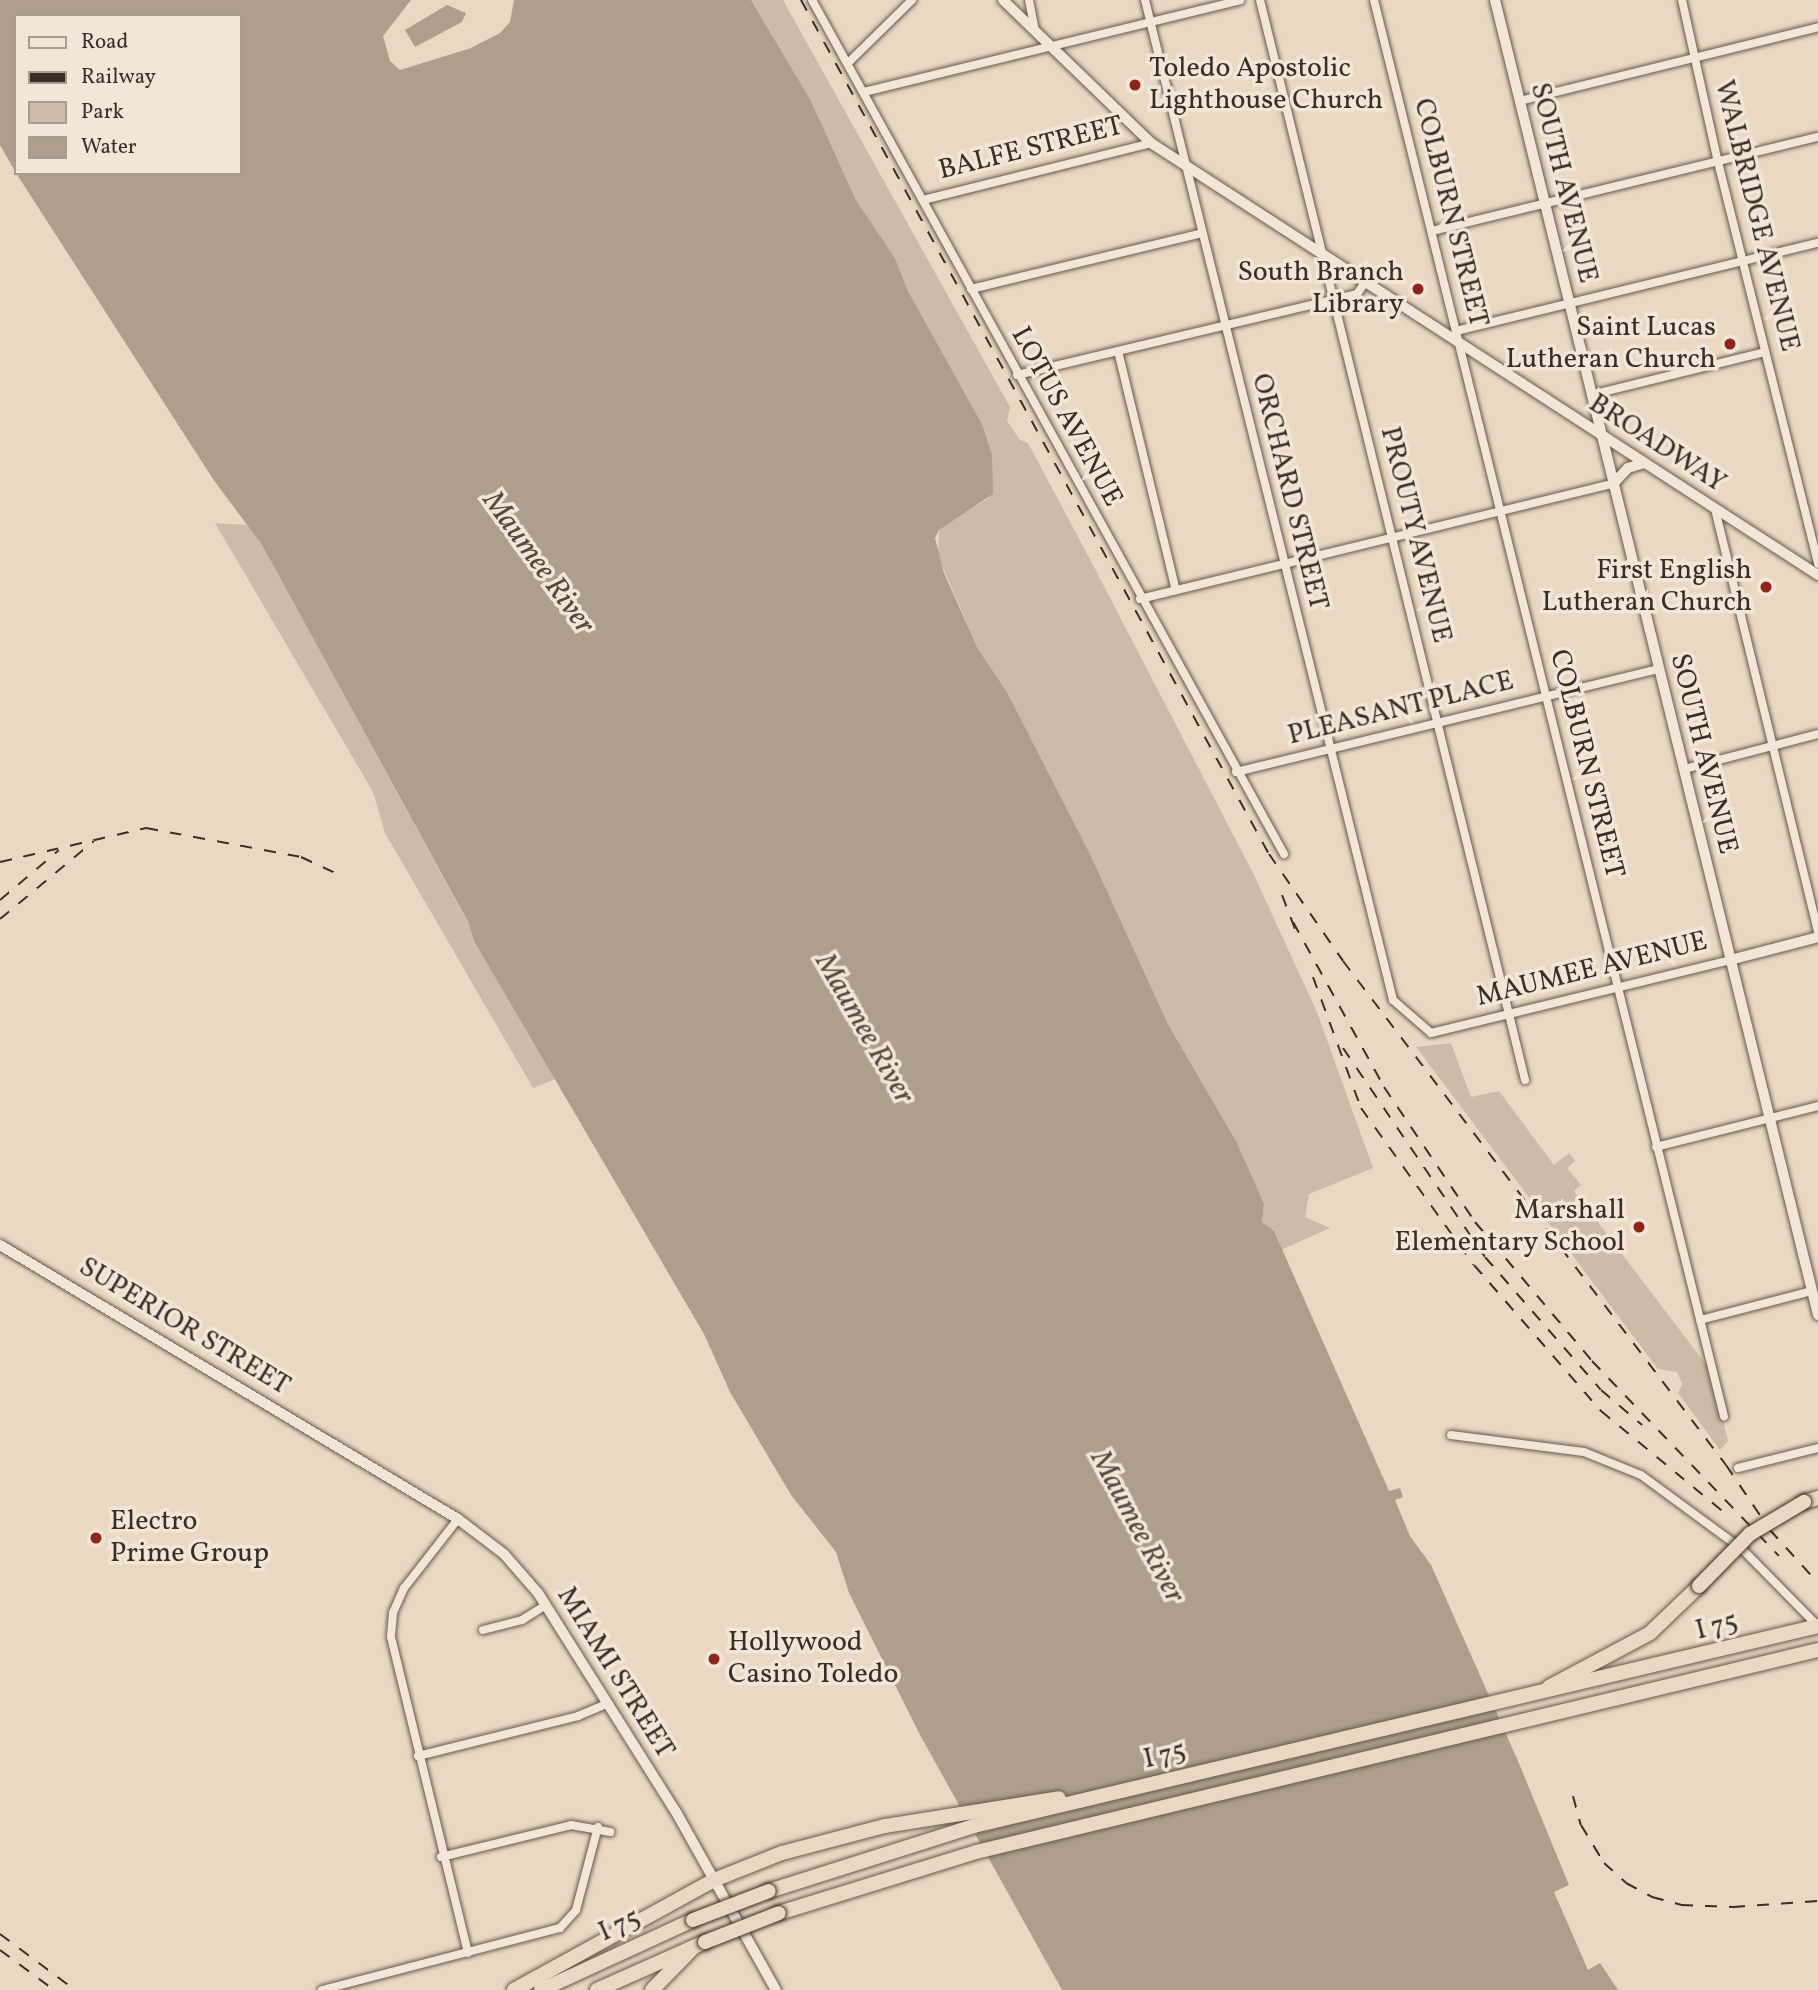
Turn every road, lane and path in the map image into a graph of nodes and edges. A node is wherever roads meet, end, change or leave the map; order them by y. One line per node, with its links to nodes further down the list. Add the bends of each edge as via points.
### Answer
1 (812, 0): 16 (street, LOTUS AVENUE)
2 (912, 0): 16 (street)
3 (1003, 0): 13 (street, BROADWAY)
4 (1028, 0): 13 (street)
5 (1145, 0): 11 (street, ORCHARD STREET)
6 (1240, 0): 11 (street)
7 (1260, 0): 28 (street, PROUTY AVENUE)
8 (1374, 0): 25 (street, COLBURN STREET)
9 (1495, 0): 18 (street, SOUTH AVENUE)
10 (1682, 0): 15 (street, WALBRIDGE AVENUE)
11 (1150, 22): 14 (street); 22 (street, ORCHARD STREET)
12 (1818, 27): 15 (street)
13 (1036, 33): 14 (street, BROADWAY)
14 (1049, 47): 17 (street); 20 (street, BROADWAY)
15 (1695, 57): 18 (street); 21 (street, WALBRIDGE AVENUE)
16 (848, 63): 17 (street, LOTUS AVENUE)
17 (864, 92): 23 (street, LOTUS AVENUE)
18 (1520, 101): 24 (street, SOUTH AVENUE)
19 (1818, 137): 21 (street)
20 (1151, 143): 22 (street, BROADWAY); 23 (street, BALFE STREET)
21 (1717, 162): 24 (street); 29 (street, WALBRIDGE AVENUE)
22 (1186, 164): 26 (street, ORCHARD STREET); 28 (street, BROADWAY)
23 (923, 200): 31 (street, LOTUS AVENUE)
24 (1545, 203): 25 (street); 33 (street, SOUTH AVENUE)
25 (1432, 231): 35 (street, COLBURN STREET)
26 (1202, 233): 31 (street); 34 (street, ORCHARD STREET)
27 (1818, 243): 29 (street)
28 (1322, 252): 30 (street, BROADWAY); 32 (street, PROUTY AVENUE)
29 (1742, 261): 33 (street); 38 (street, WALBRIDGE AVENUE)
30 (1366, 282): 32 (street, via 1357,294); 36 (street, BROADWAY)
31 (971, 289): 39 (street, LOTUS AVENUE)
32 (1333, 299): 34 (street); 46 (street, PROUTY AVENUE)
33 (1569, 303): 35 (street); 40 (street, SOUTH AVENUE)
34 (1225, 326): 37 (street); 47 (street, ORCHARD STREET)
35 (1455, 331): 36 (street, COLBURN STREET)
36 (1458, 343): 41 (street, BROADWAY); 45 (street, COLBURN STREET)
37 (1118, 351): 39 (street); 50 (street)
38 (1765, 352): 40 (street); 48 (street, WALBRIDGE AVENUE)
39 (1017, 375): 51 (street, LOTUS AVENUE)
40 (1591, 395): 41 (street, SOUTH AVENUE)
41 (1601, 435): 42 (street, BROADWAY); 43 (street, SOUTH AVENUE)
42 (1644, 463): 43 (street, via 1628,468); 44 (street, BROADWAY)
43 (1613, 484): 45 (street); 52 (street, SOUTH AVENUE)
44 (1715, 509): 49 (street, BROADWAY); 56 (street)
45 (1501, 511): 46 (street); 53 (street, COLBURN STREET)
46 (1392, 538): 47 (street); 54 (street, PROUTY AVENUE)
47 (1284, 564): 50 (street); 57 (street, ORCHARD STREET)
48 (1818, 564)
49 (1818, 575)
50 (1176, 590): 51 (street)
51 (1140, 599): 59 (street, LOTUS AVENUE)
52 (1658, 669): 53 (street, PLEASANT PLACE); 58 (street, SOUTH AVENUE)
53 (1546, 697): 54 (street, PLEASANT PLACE); 63 (street, COLBURN STREET)
54 (1437, 723): 57 (street, PLEASANT PLACE); 65 (street, PROUTY AVENUE)
55 (1818, 734): 56 (street)
56 (1772, 746): 58 (street); 61 (street)
57 (1330, 750): 59 (street, PLEASANT PLACE); 64 (street, ORCHARD STREET)
58 (1684, 769): 62 (street, SOUTH AVENUE)
59 (1237, 772): 60 (street, LOTUS AVENUE)
60 (1283, 854)
61 (1818, 935): 62 (street, MAUMEE AVENUE)
62 (1730, 960): 63 (street, MAUMEE AVENUE); 68 (street, SOUTH AVENUE)
63 (1617, 988): 65 (street, MAUMEE AVENUE); 69 (street, COLBURN STREET)
64 (1391, 995): 65 (street, MAUMEE AVENUE, via 1415,1024 1431,1033)
65 (1509, 1015): 66 (street, PROUTY AVENUE)
66 (1525, 1080)
67 (1818, 1106): 68 (street)
68 (1769, 1118): 69 (street); 71 (street, SOUTH AVENUE)
69 (1656, 1147): 73 (street, COLBURN STREET)
70 (0, 1245): 77 (street, SUPERIOR STREET)
71 (1812, 1291): 72 (street, SOUTH AVENUE); 73 (street)
72 (1818, 1315)
73 (1700, 1320): 74 (street, COLBURN STREET)
74 (1724, 1416)
75 (1451, 1435): 82 (street, via 1584,1452 1641,1475 1743,1550)
76 (1818, 1448): 78 (street)
77 (342, 1450): 80 (street, MIAMI STREET)
78 (1738, 1468)
79 (1811, 1500): 85 (highway, bridge, via 1750,1534 1650,1633)
80 (458, 1518): 81 (street, MIAMI STREET, via 504,1554); 87 (street, via 407,1583 391,1621 393,1658)
81 (546, 1605): 83 (street, via 522,1620); 86 (street, MIAMI STREET)
82 (1818, 1626): 85 (highway, I 75 / I 75)
83 (483, 1630)
84 (1814, 1651): 93 (highway, I 75, bridge, via 929,1866 779,1913)
85 (1526, 1699): 88 (highway, I 75 / I 75)
86 (608, 1703): 87 (street, via 578,1716); 92 (street, MIAMI STREET)
87 (418, 1756): 91 (street)
88 (1171, 1780): 92 (highway, via 909,1822 818,1842); 97 (highway, I 75 / I 75, bridge, via 928,1839 769,1891 692,1920)
89 (598, 1827): 90 (street); 91 (street, via 559,1828); 94 (street, via 569,1922 553,1931)
90 (610, 1832)
91 (442, 1857): 94 (street)
92 (714, 1880): 96 (highway); 100 (street, MIAMI STREET)
93 (699, 1945): 98 (highway, I 75); 99 (highway)
94 (468, 1953): 95 (street)
95 (322, 1990)
96 (514, 1990)
97 (541, 1990)
98 (597, 1990)
99 (652, 1990)
100 (776, 1990)

